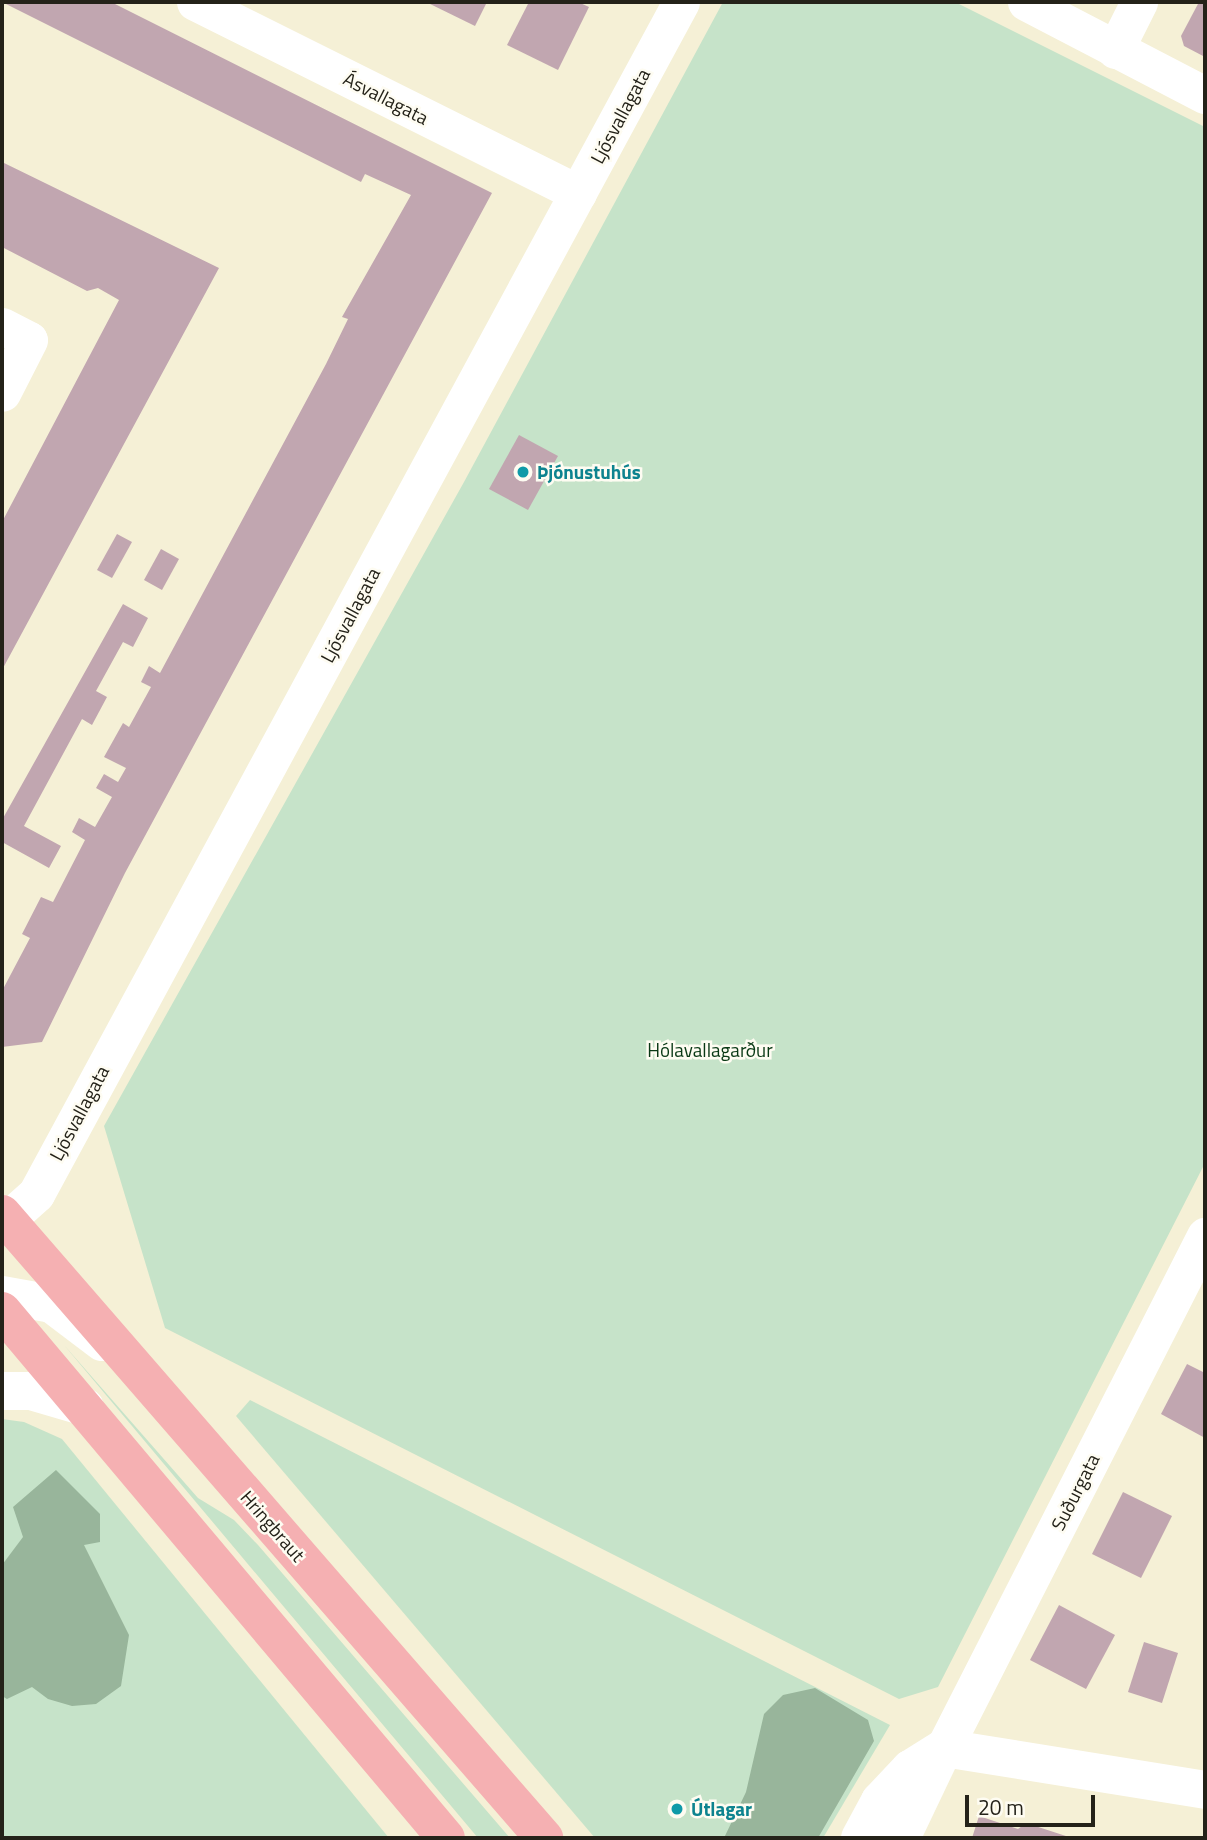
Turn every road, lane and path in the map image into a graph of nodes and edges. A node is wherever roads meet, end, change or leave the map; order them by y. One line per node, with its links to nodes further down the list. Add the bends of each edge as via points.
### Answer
1 (195, 2): 7 (street, Ásvallagata)
2 (681, 2): 7 (street, Ljósvallagata)
3 (1026, 2): 5 (street)
4 (1139, 2): 5 (street)
5 (1115, 50): 6 (street)
6 (1205, 96)
7 (578, 193): 10 (street, Ljósvallagata, via 36,1194)
8 (2, 326): 9 (street, via 29,340)
9 (2, 393)
10 (4, 1217): 14 (main road, Hringbraut)
11 (1205, 1236): 17 (street, Suðurgata)
12 (2, 1294): 14 (street, via 52,1304)
13 (2, 1311): 16 (main road)
14 (138, 1368): 20 (main road, Hringbraut)
15 (2, 1391): 16 (street, via 31,1391)
16 (85, 1407): 19 (main road)
17 (944, 1748): 18 (street); 21 (street, Suðurgata, via 902,1777 880,1801); 22 (street, Suðurgata)
18 (1205, 1790)
19 (446, 1838)
20 (544, 1838)
21 (860, 1838)
22 (901, 1838)

